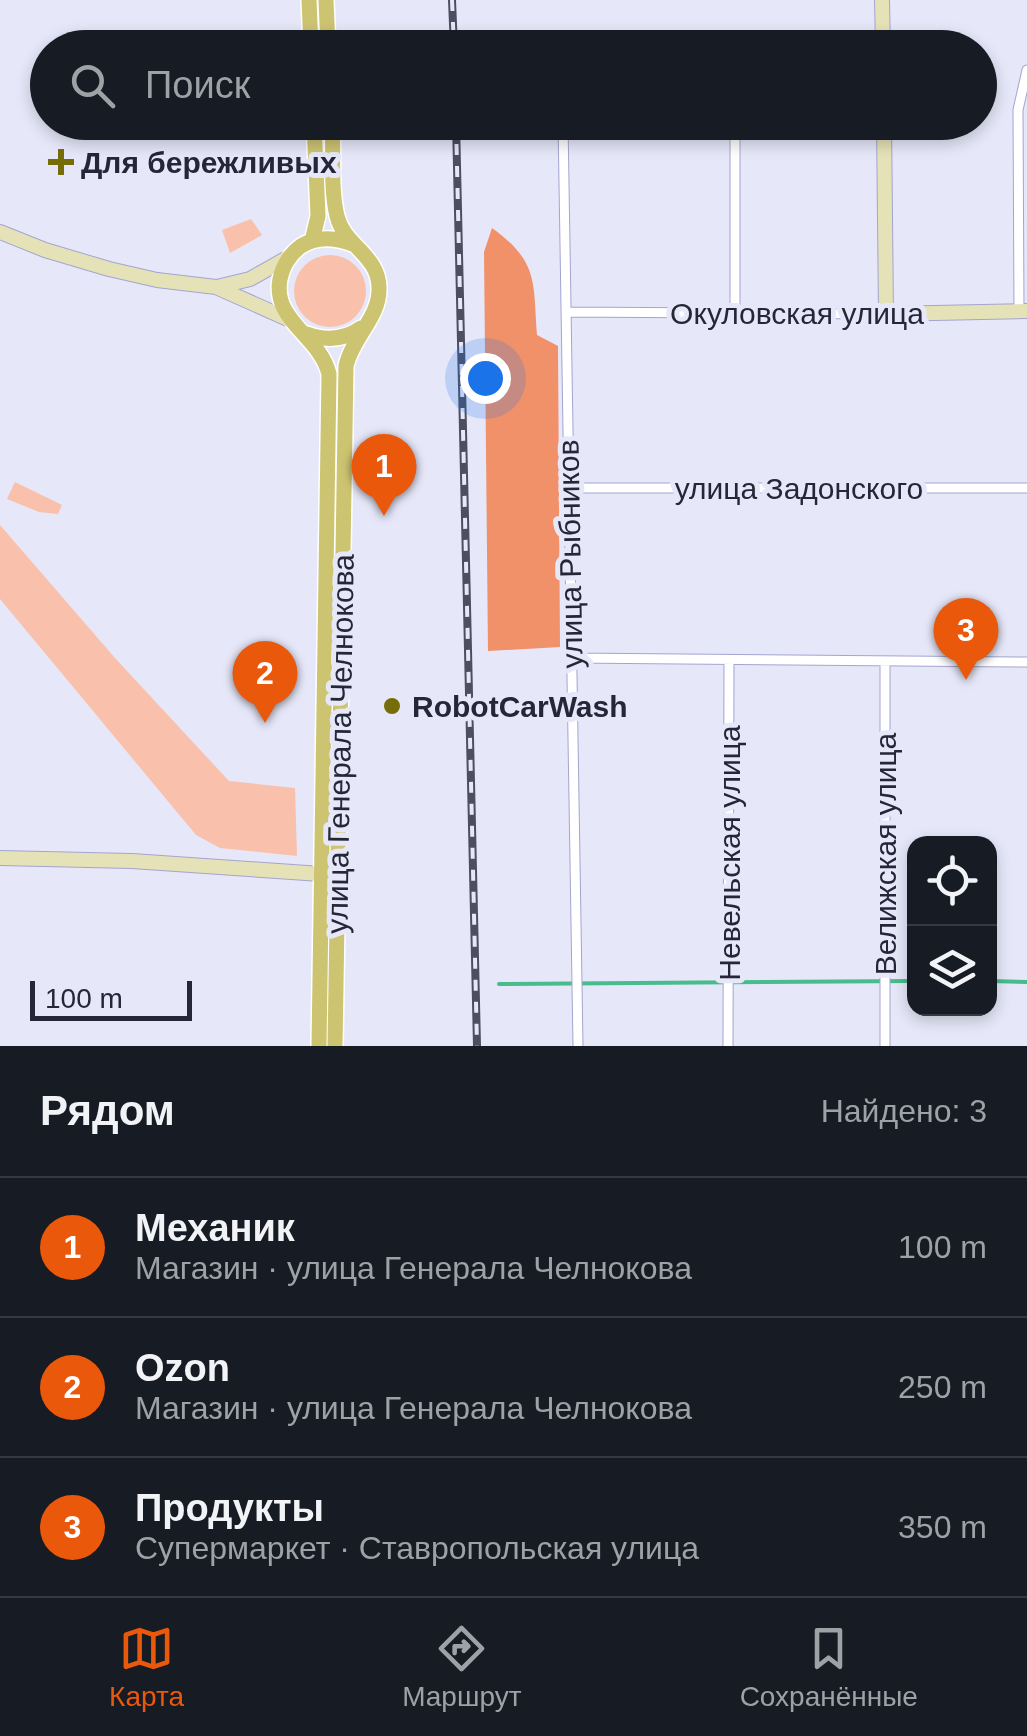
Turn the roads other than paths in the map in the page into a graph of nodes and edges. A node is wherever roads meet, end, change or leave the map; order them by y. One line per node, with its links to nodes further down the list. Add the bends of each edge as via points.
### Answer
1 (309, 0): 4 (main road)
2 (326, 0): 5 (main road)
3 (882, 0): 6 (main road)
4 (310, 30)
5 (327, 30)
6 (883, 30)
7 (1027, 70): 18 (street, via 1018,110)
8 (315, 140): 14 (main road, via 318,216)
9 (333, 140): 15 (main road, улица Генерала Челнокова, via 337,215)
10 (564, 140): 19 (street, улица Рыбников)
11 (735, 140): 20 (street)
12 (884, 140): 21 (main road)
13 (0, 232): 17 (main road, via 109,270)
14 (312, 241): 15 (main road); 16 (main road)
15 (355, 245): 23 (main road, улица Генерала Челнокова, via 378,279 376,306)
16 (289, 257): 17 (main road, via 250,279); 22 (main road, via 278,289)
17 (216, 287): 22 (main road)
18 (1023, 311): 21 (main road, Окуловская улица)
19 (566, 312): 20 (street, Окуловская улица); 25 (street, улица Рыбников)
20 (735, 313): 21 (street, Окуловская улица)
21 (886, 314)
22 (290, 320): 24 (main road, улица Генерала Челнокова)
23 (364, 325): 24 (main road, via 342,338); 34 (main road, улица Генерала Челнокова, via 346,366)
24 (304, 332): 32 (main road, улица Генерала Челнокова, via 329,374)
25 (570, 488): 26 (street, улица Задонского); 27 (street, улица Рыбников)
26 (1027, 488)
27 (572, 658): 28 (street); 35 (street, улица Рыбников)
28 (729, 661): 29 (street); 36 (street, Невельская улица)
29 (885, 662): 30 (street); 37 (street, Велижская улица)
30 (1027, 662)
31 (0, 858): 32 (main road)
32 (322, 874): 33 (main road, улица Генерала Челнокова)
33 (319, 1046)
34 (335, 1046)
35 (578, 1046)
36 (728, 1046)
37 (885, 1046)

